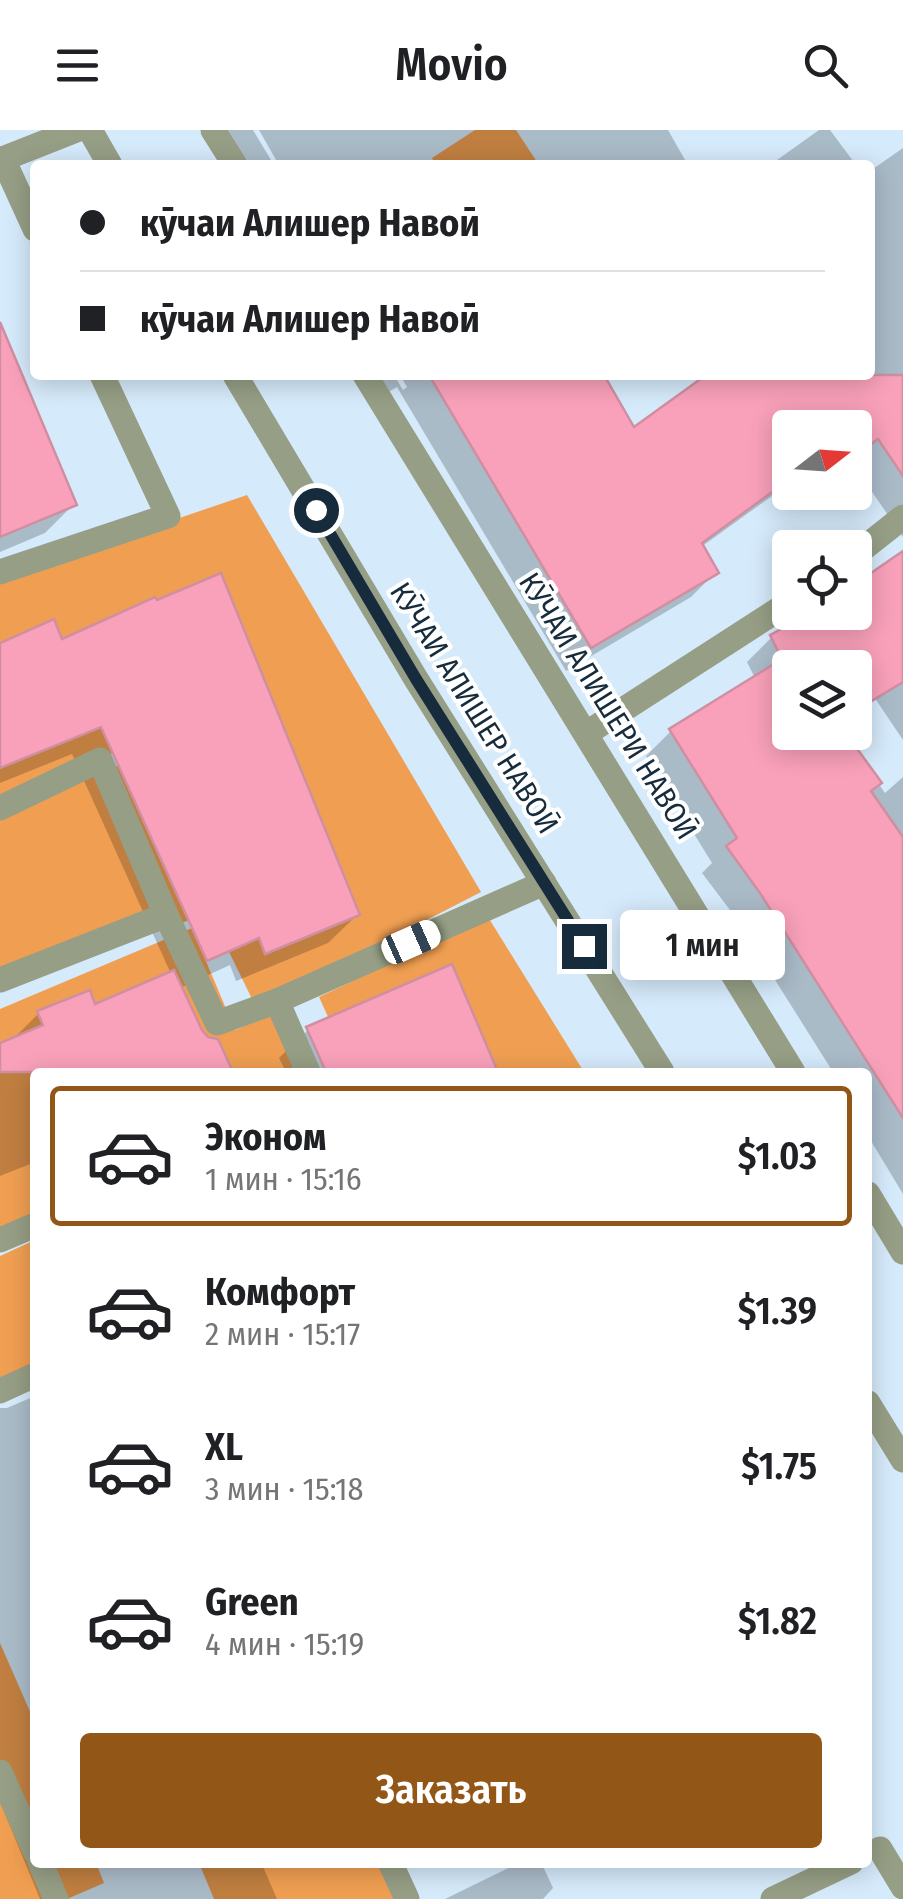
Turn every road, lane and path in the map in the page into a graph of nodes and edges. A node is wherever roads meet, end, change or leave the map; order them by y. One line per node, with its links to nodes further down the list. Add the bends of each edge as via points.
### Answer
1 (76, 130): 4 (street)
2 (90, 130): 5 (street)
3 (213, 130): 6 (street)
4 (1, 159): 7 (street)
5 (107, 160)
6 (232, 160)
7 (30, 219)
8 (104, 380): 13 (street, via 168,516)
9 (238, 380): 17 (street, КӮЧАИ АЛИШЕР НАВОӢ)
10 (368, 380): 15 (street, КӮЧАИ АЛИШЕРИ НАВОӢ)
11 (903, 517): 12 (street)
12 (872, 542)
13 (0, 572)
14 (772, 614): 15 (street)
15 (587, 733): 23 (street, КӮЧАИ АЛИШЕРИ НАВОӢ)
16 (0, 808): 18 (street, via 100,760)
17 (544, 882): 20 (street); 22 (street, КӮЧАИ АЛИШЕР НАВОӢ)
18 (166, 915): 19 (street); 20 (street, via 217,1023)
19 (0, 980)
20 (277, 1001): 21 (street)
21 (306, 1068)
22 (660, 1068)
23 (791, 1068)
24 (872, 1201): 27 (street)
25 (30, 1226): 26 (street)
26 (0, 1240)
27 (903, 1252)
28 (30, 1377): 29 (street)
29 (0, 1391)
30 (872, 1410): 31 (street)
31 (903, 1460)
32 (0, 1772): 33 (street)
33 (30, 1840)
34 (884, 1850): 38 (street)
35 (43, 1868): 40 (street)
36 (393, 1868): 41 (street)
37 (838, 1868): 39 (street)
38 (903, 1887)
39 (777, 1898)
40 (56, 1899)
41 (407, 1899)

